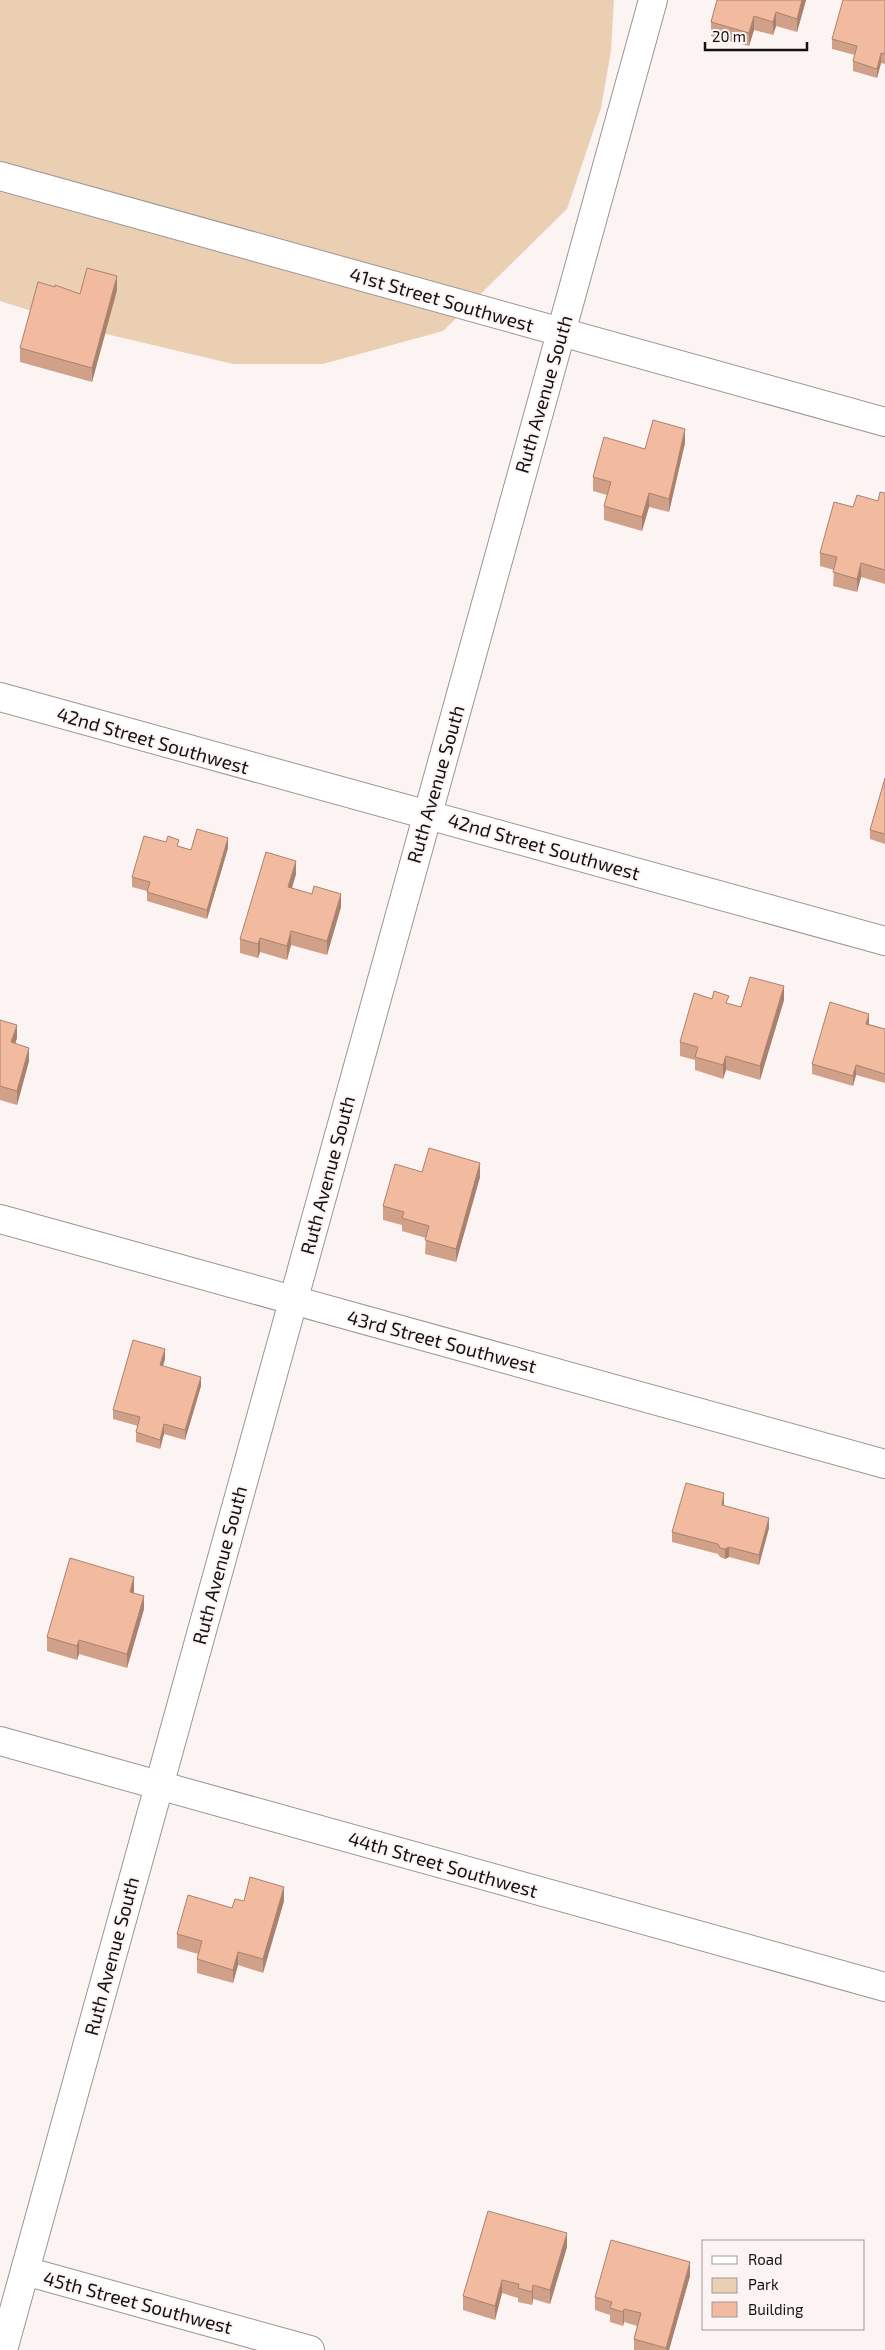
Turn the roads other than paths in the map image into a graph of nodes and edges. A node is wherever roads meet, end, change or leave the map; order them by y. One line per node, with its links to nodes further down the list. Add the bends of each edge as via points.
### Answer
1 (652, 0): 3 (street, Ruth Avenue South)
2 (0, 176): 3 (street, 41st Street Southwest)
3 (560, 332): 4 (street, 41st Street Southwest); 6 (street, Ruth Avenue South)
4 (885, 422)
5 (0, 697): 6 (street, 42nd Street Southwest)
6 (426, 814): 7 (street, 42nd Street Southwest); 9 (street, Ruth Avenue South)
7 (885, 941)
8 (0, 1218): 9 (street, 43rd Street Southwest)
9 (294, 1300): 10 (street, 43rd Street Southwest); 12 (street, Ruth Avenue South)
10 (885, 1464)
11 (0, 1741): 12 (street, 44th Street Southwest)
12 (158, 1785): 13 (street, 44th Street Southwest); 14 (street, Ruth Avenue South)
13 (885, 1987)
14 (25, 2271): 15 (street, Ruth Avenue South); 16 (street, 45th Street Southwest)
15 (2, 2350)
16 (310, 2350)

